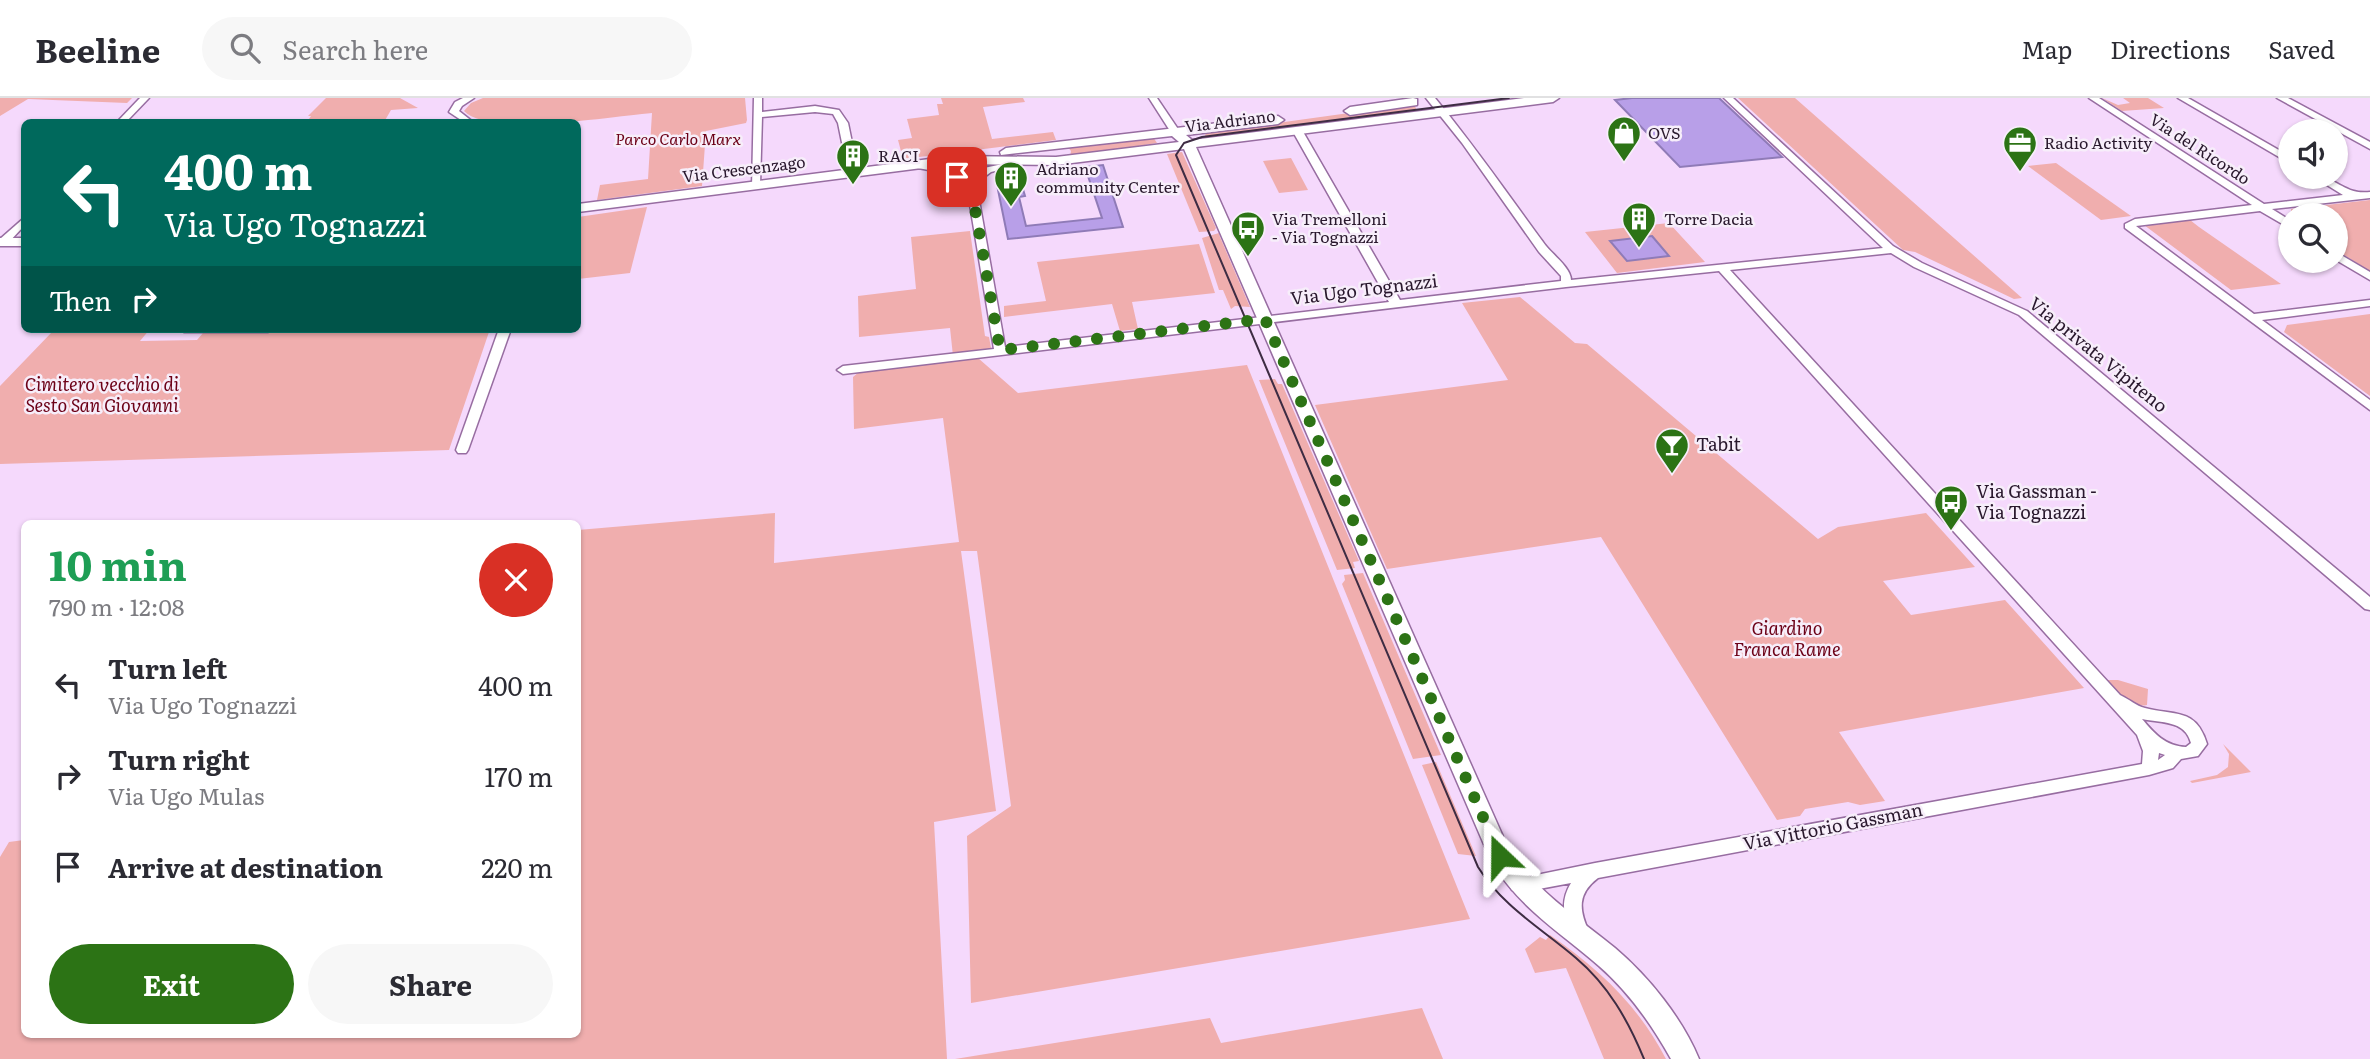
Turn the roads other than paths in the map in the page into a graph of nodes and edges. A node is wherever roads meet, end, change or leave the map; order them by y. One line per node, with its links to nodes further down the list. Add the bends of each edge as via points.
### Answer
1 (145, 98): 14 (street)
2 (470, 98): 15 (street, via 454,112)
3 (758, 98): 13 (street)
4 (1153, 98): 17 (street)
5 (1448, 98): 11 (street, Via Adriano)
6 (1553, 98): 12 (street, Via Adriano)
7 (1728, 98): 38 (street, Via privata Vipiteno)
8 (2092, 98): 33 (street, Via del Ricordo)
9 (2182, 98): 21 (street)
10 (2281, 98): 19 (street)
11 (1431, 99): 12 (street); 17 (street, Via Adriano)
12 (1442, 112): 16 (street, Via Adriano); 42 (street, via 1440,118 1457,142 1471,153 1543,250 1544,260)
13 (759, 114): 26 (street, via 816,109 836,112 843,123); 27 (street)
14 (124, 119)
15 (464, 119)
16 (1297, 130): 18 (street, Via Adriano); 44 (street)
17 (1175, 132): 18 (street); 20 (street, Via Adriano)
18 (1188, 144): 23 (street, Via Adriano); 46 (street)
19 (2370, 146)
20 (1046, 147): 22 (street, Via Adriano); 23 (street, via 1065,151)
21 (2278, 153)
22 (953, 160): 24 (street, Via Adriano); 25 (street, Via Adriano)
23 (1056, 161): 24 (street, Via Adriano)
24 (1026, 162): 28 (street, via 986,170)
25 (915, 164): 27 (street, Via Crescenzago); 28 (street, via 943,170)
26 (852, 167)
27 (755, 185): 32 (street, Via Crescenzago)
28 (971, 186): 48 (street)
29 (2340, 189): 31 (street)
30 (2370, 195): 31 (street)
31 (2354, 197): 33 (street)
32 (581, 208)
33 (2263, 208): 34 (street, Via del Ricordo); 45 (street, via 2129,225)
34 (2278, 218)
35 (21, 223): 36 (street)
36 (2, 242): 37 (street)
37 (21, 242)
38 (1889, 247): 40 (street, Via Ugo Tognazzi); 52 (street, Via privata Vipiteno, via 2023,313)
39 (2348, 262): 41 (street)
40 (1721, 267): 42 (street, Via Ugo Tognazzi); 53 (street, Via Vittorio Gassman)
41 (2370, 276)
42 (1566, 284): 44 (street, Via Ugo Tognazzi)
43 (2370, 303): 45 (street)
44 (1396, 304): 46 (street, Via Ugo Tognazzi)
45 (2251, 318): 50 (street)
46 (1265, 319): 48 (street, Via Ugo Tognazzi); 59 (street, via 1500,856)
47 (504, 333): 51 (street)
48 (1000, 350): 49 (street, Via Ugo Tognazzi)
49 (844, 370)
50 (2370, 406)
51 (462, 450)
52 (2370, 605)
53 (2110, 695): 54 (street, Via Vittorio Gassman); 55 (street, Via Vittorio Gassman)
54 (2147, 715): 55 (street, via 2141,723); 56 (street, Via Vittorio Gassman, via 2167,715 2192,729 2197,748)
55 (2145, 733): 56 (street, Via Vittorio Gassman, via 2159,746); 57 (street, via 2151,754)
56 (2177, 753): 57 (street, Via Vittorio Gassman, via 2167,763)
57 (2149, 769): 58 (street, Via Vittorio Gassman)
58 (1596, 869): 59 (street, Via Vittorio Gassman); 60 (street, via 1576,887 1570,902)
59 (1518, 885): 60 (street, via 1544,911)
60 (1585, 939): 61 (street, via 1647,998)
61 (1686, 1059)

